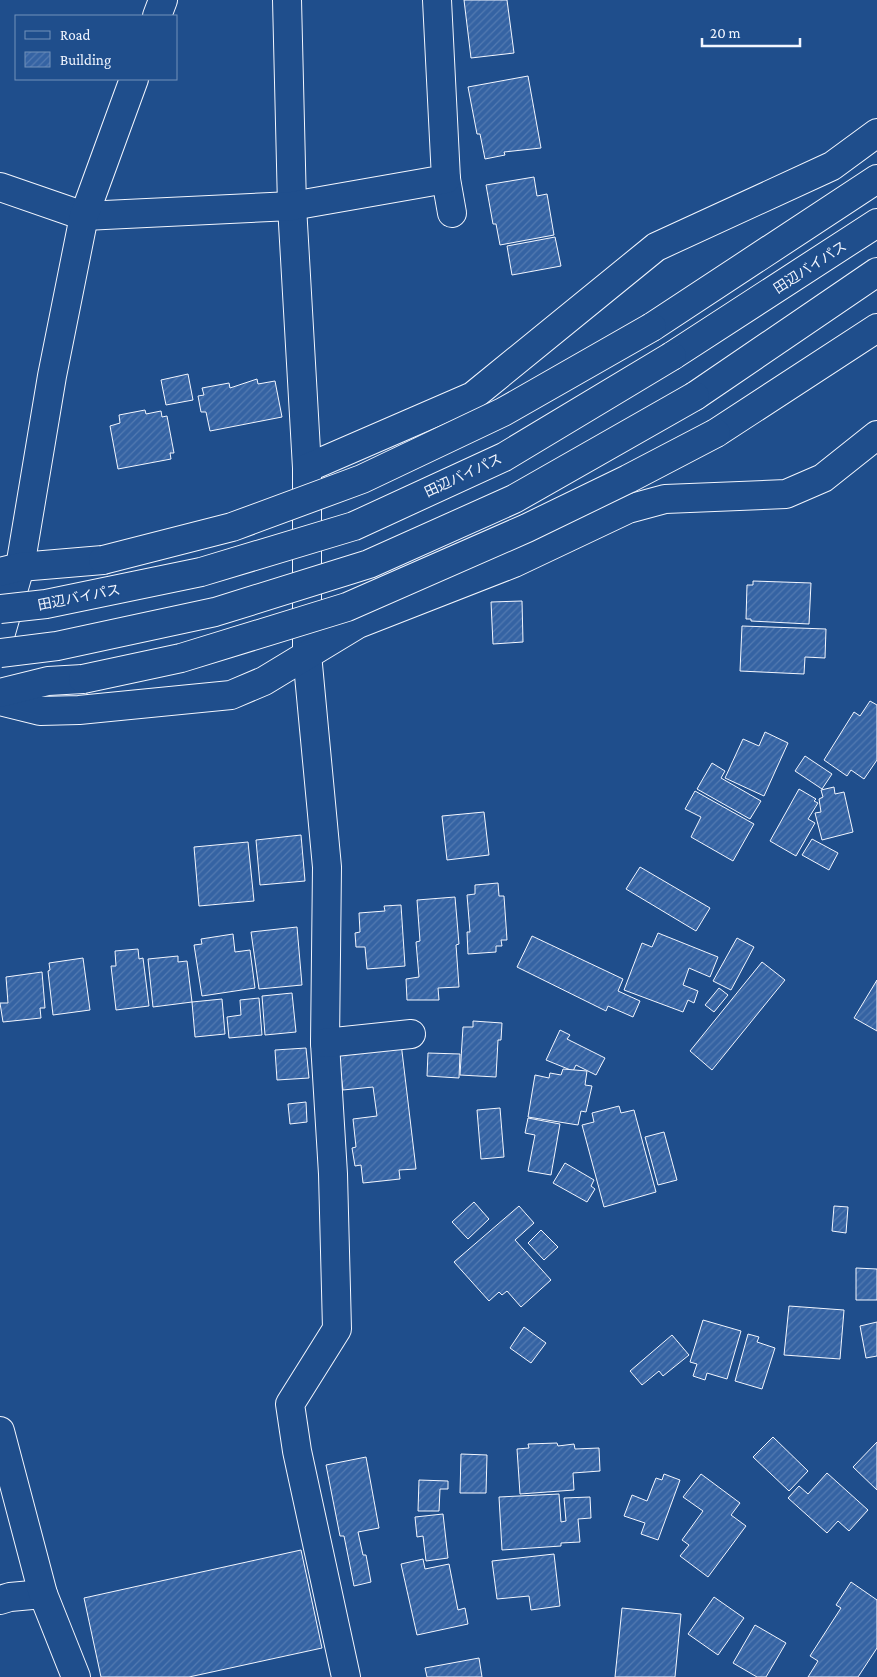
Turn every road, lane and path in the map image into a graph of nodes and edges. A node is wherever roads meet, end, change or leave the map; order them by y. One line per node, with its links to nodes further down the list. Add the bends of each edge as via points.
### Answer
1 (163, 0): 4 (main road)
2 (287, 0): 10 (main road)
3 (437, 0): 7 (main road)
4 (157, 15)
5 (134, 80): 11 (main road)
6 (877, 133): 17 (main road, via 832,166 656,247 473,396)
7 (446, 179): 10 (main road); 12 (main road)
8 (877, 179): 18 (main road, bridge, via 652,327 503,412 362,479 232,527 103,560)
9 (0, 187): 11 (main road)
10 (292, 206): 11 (main road); 17 (main road)
11 (72, 211): 18 (main road, via 52,376)
12 (452, 213)
13 (877, 223): 19 (main road, 田辺バイパス, bridge, via 672,356 504,457 354,526 201,572 46,604)
14 (877, 272): 21 (main road, bridge, via 695,396 514,499 369,564 215,612 57,646)
15 (877, 328): 23 (main road, bridge, via 716,433 535,524 346,607 181,658 83,679 48,681)
16 (877, 436): 22 (main road, via 823,478 786,494 665,499 628,509 514,563 358,624)
17 (307, 468): 22 (main road)
18 (10, 569): 20 (main road)
19 (0, 609)
20 (0, 636)
21 (0, 653)
22 (307, 654): 24 (main road, via 264,681 231,695 80,710 40,711); 26 (main road, via 327,867)
23 (0, 692)
24 (0, 701)
25 (411, 1034): 26 (main road)
26 (325, 1043): 31 (main road, via 333,1174 337,1329 290,1404 297,1451)
27 (0, 1431): 28 (main road)
28 (43, 1594): 29 (main road); 30 (main road)
29 (5, 1599)
30 (76, 1677)
31 (346, 1677)

